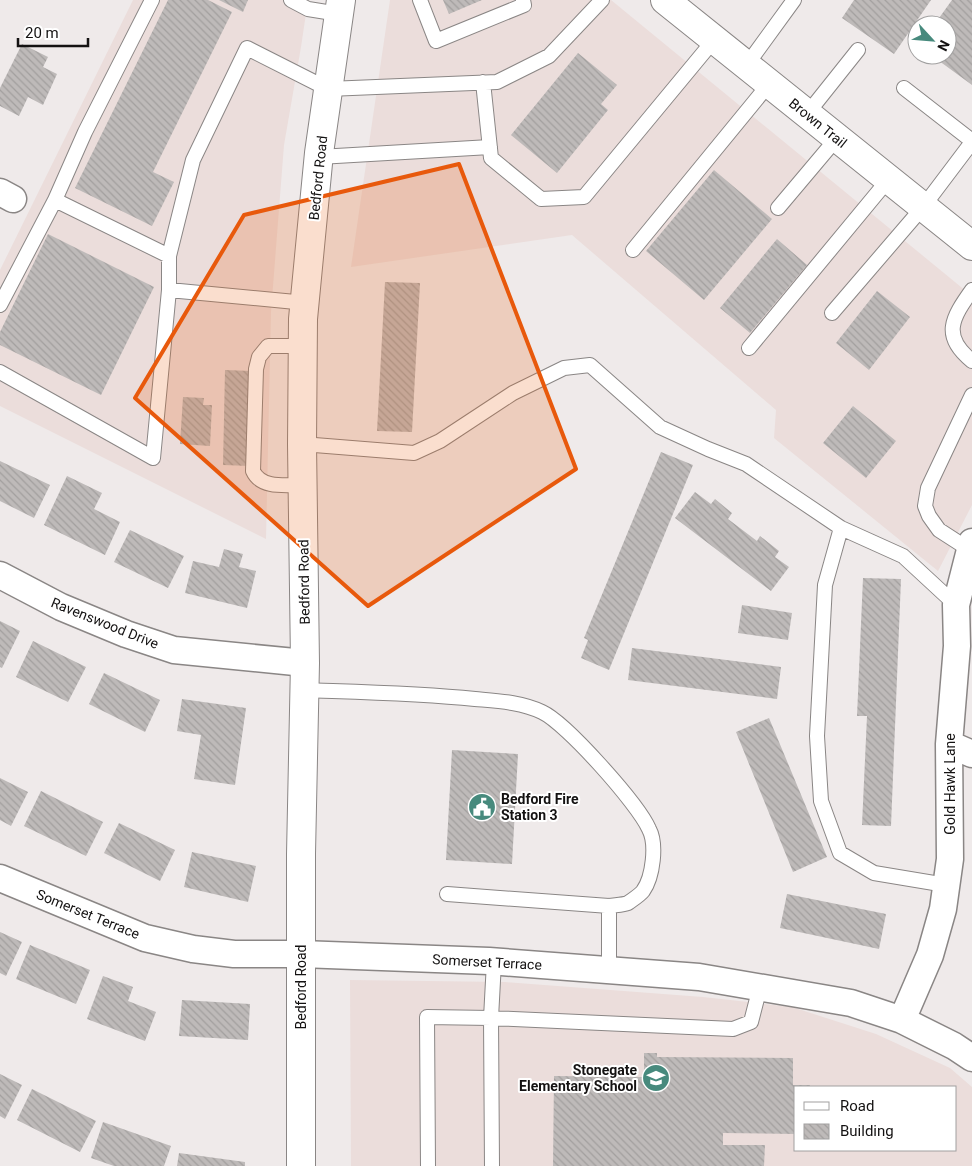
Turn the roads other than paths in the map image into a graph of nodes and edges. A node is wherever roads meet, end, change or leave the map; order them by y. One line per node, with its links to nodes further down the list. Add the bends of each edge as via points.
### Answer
1 (152, 0): 22 (lane, via 85,132)
2 (291, 0): 8 (lane, via 308,9)
3 (420, 0): 4 (lane, via 436,41 524,5)
4 (523, 0)
5 (602, 0): 12 (lane, via 549,56 497,82)
6 (665, 0): 9 (main road, Brown Trail)
7 (789, 2): 11 (lane)
8 (340, 7): 15 (main road, Bedford Road)
9 (714, 40): 11 (main road, Brown Trail); 19 (lane, via 584,197 541,199 491,158)
10 (858, 50): 16 (lane)
11 (746, 66): 13 (main road, Brown Trail)
12 (483, 82): 15 (lane); 19 (lane)
13 (769, 84): 16 (main road, Brown Trail); 26 (lane)
14 (904, 88): 18 (lane)
15 (328, 89): 20 (main road, Bedford Road); 27 (lane, via 248,48 193,160)
16 (808, 114): 17 (main road, Brown Trail)
17 (837, 138): 21 (main road, Brown Trail); 24 (lane)
18 (972, 141): 23 (lane)
19 (490, 147): 20 (lane)
20 (319, 157): 30 (main road, Bedford Road)
21 (888, 180): 23 (main road, Brown Trail); 34 (lane)
22 (55, 200): 27 (lane); 31 (lane)
23 (922, 207): 25 (main road, Brown Trail); 32 (lane)
24 (778, 208)
25 (972, 246)
26 (633, 250)
27 (169, 256): 28 (lane)
28 (169, 290): 30 (lane); 36 (lane, via 153,458)
29 (972, 290): 35 (lane, via 952,325 954,342)
30 (306, 303): 33 (main road, Bedford Road)
31 (0, 305)
32 (832, 313)
33 (303, 346): 38 (main road, Bedford Road); 39 (lane, via 268,346 259,357 253,471 256,477 274,485)
34 (749, 348)
35 (972, 361)
36 (0, 372)
37 (972, 395): 41 (lane, via 928,488 925,506 939,530)
38 (302, 444): 39 (main road, Bedford Road); 40 (lane, via 414,453 440,441 513,393 564,368 590,365 660,427 746,464)
39 (302, 485): 44 (main road, Bedford Road)
40 (841, 528): 43 (lane, via 903,556); 48 (lane, via 825,585 817,736 821,801 840,853 874,873)
41 (971, 546): 43 (street, Gold Hawk Lane)
42 (0, 575): 44 (street, Ravenswood Drive, via 61,607 174,650)
43 (956, 605): 46 (street, Gold Hawk Lane)
44 (305, 663): 45 (main road, Bedford Road)
45 (304, 690): 50 (lane, via 426,694 510,703 541,712 554,720 602,768 650,830 652,870 642,891 626,903); 51 (main road, Bedford Road)
46 (960, 749): 48 (street, Gold Hawk Lane)
47 (0, 878): 51 (street, Somerset Terrace, via 145,938 234,954)
48 (946, 885): 56 (street, Gold Hawk Lane, via 930,955)
49 (447, 894): 50 (lane)
50 (609, 906): 53 (lane)
51 (301, 954): 52 (street, Somerset Terrace); 58 (main road, Bedford Road)
52 (494, 962): 53 (street, Somerset Terrace); 55 (lane)
53 (609, 970): 54 (street, Somerset Terrace, via 699,977)
54 (760, 987): 55 (lane, via 751,1022 733,1029); 56 (street, Somerset Terrace, via 851,1003)
55 (491, 1018): 59 (lane, via 427,1017); 60 (lane)
56 (902, 1020): 57 (street, Somerset Terrace)
57 (972, 1058)
58 (301, 1166)
59 (428, 1166)
60 (492, 1166)

